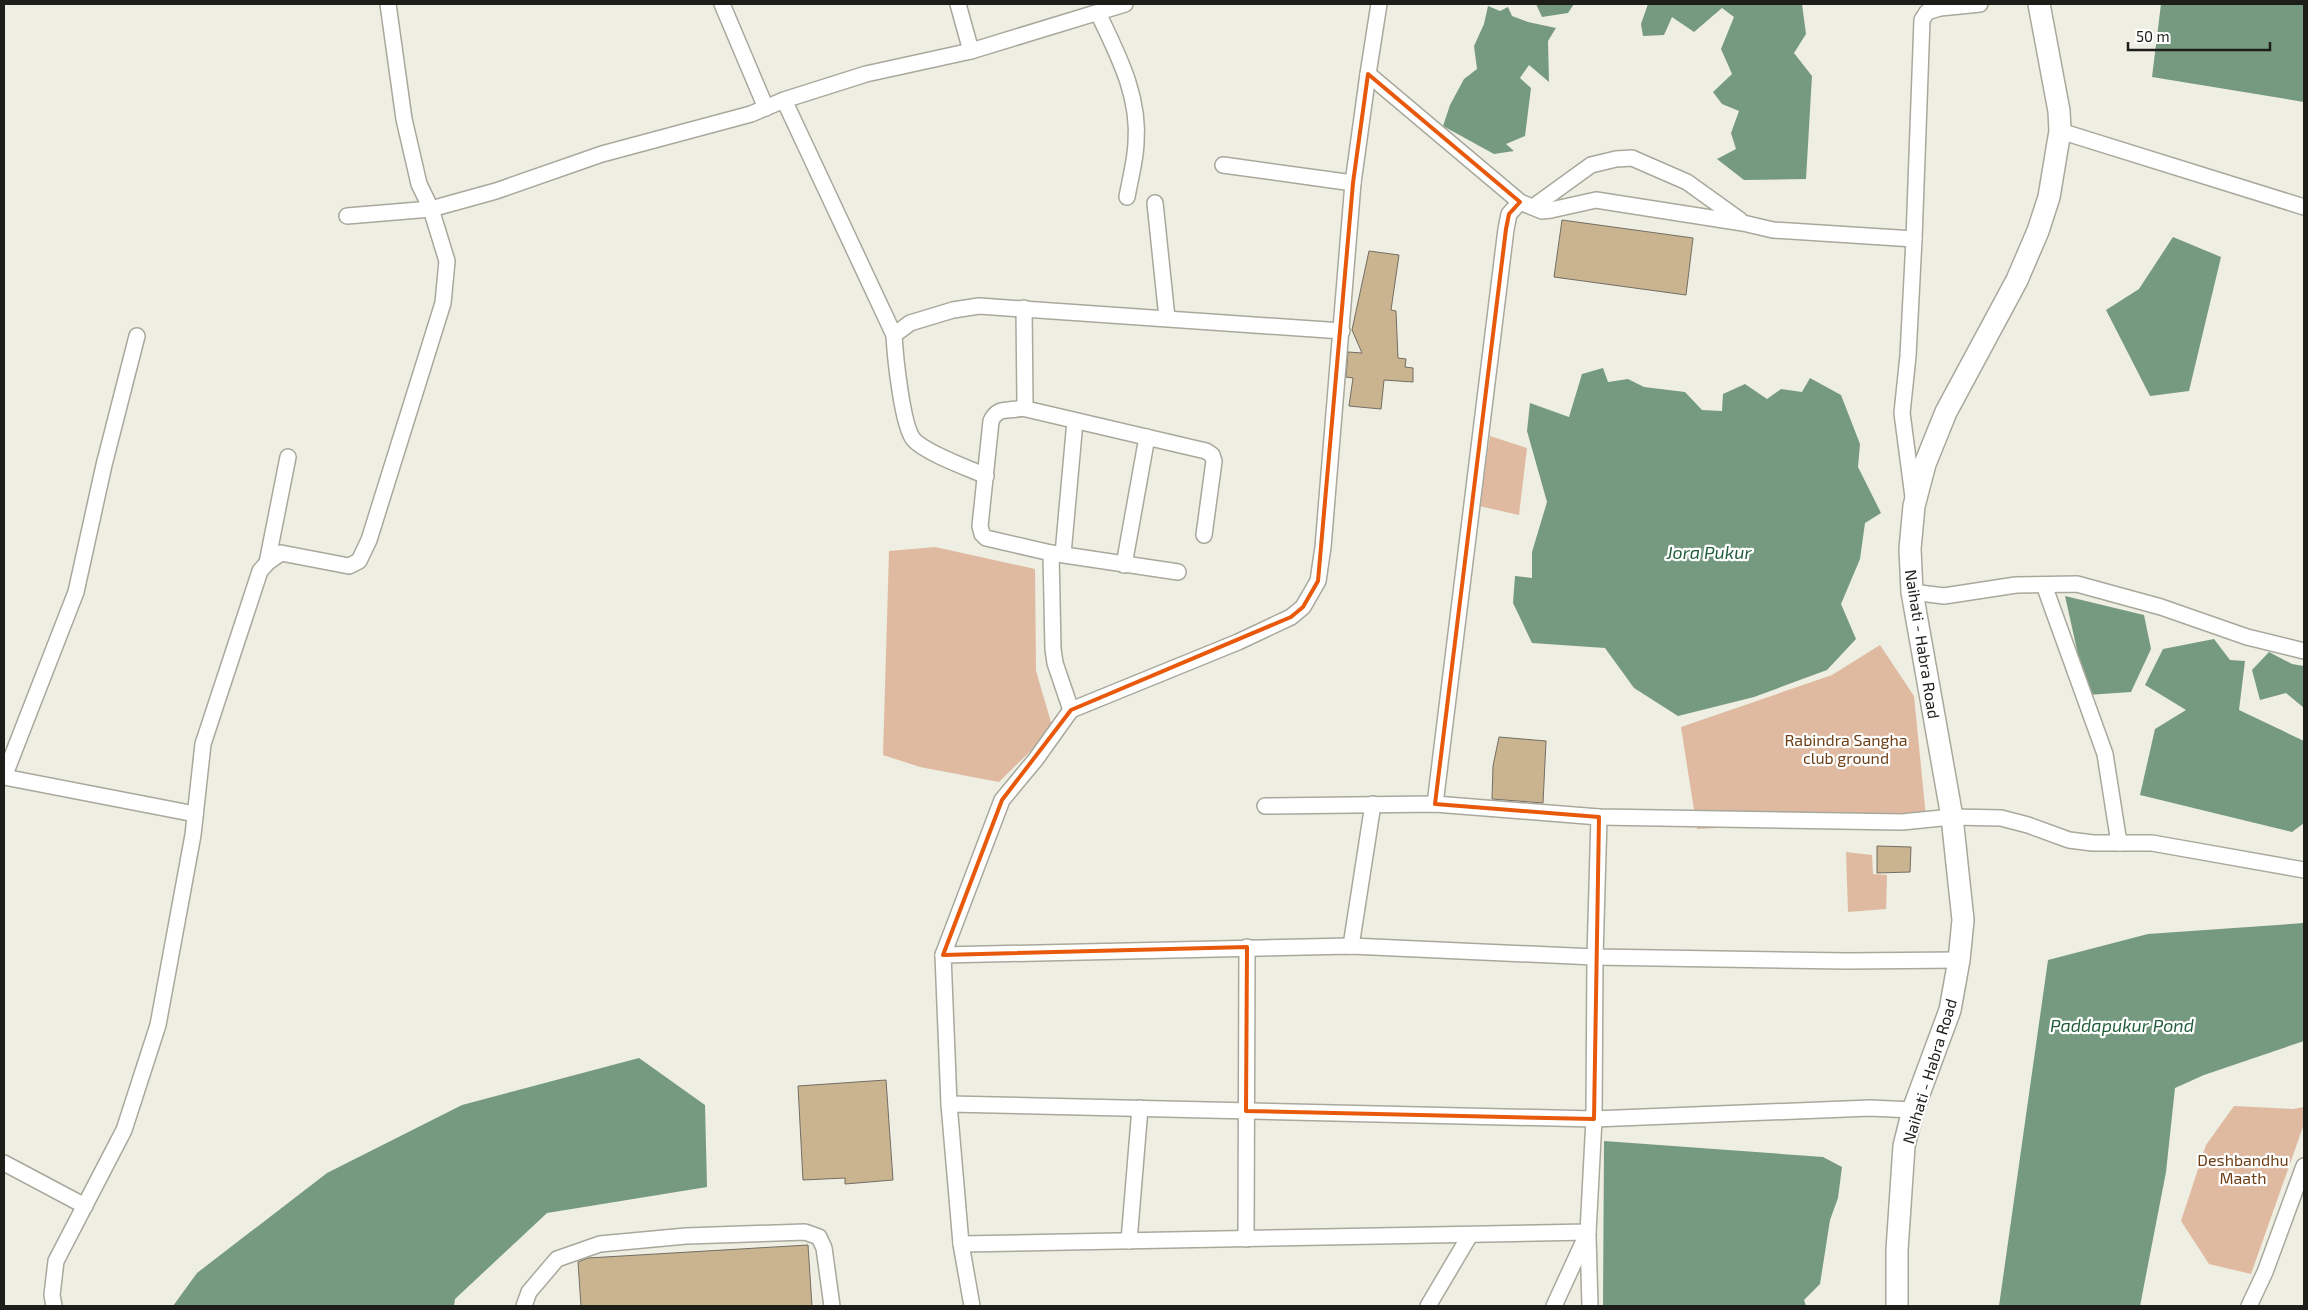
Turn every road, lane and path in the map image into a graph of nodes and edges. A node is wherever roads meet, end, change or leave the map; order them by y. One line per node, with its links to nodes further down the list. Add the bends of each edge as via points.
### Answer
1 (388, 4): 21 (street, via 404,119 419,184)
2 (722, 4): 13 (street)
3 (958, 4): 10 (street)
4 (1124, 4): 9 (street)
5 (1379, 4): 11 (street)
6 (1980, 4): 8 (street)
7 (2039, 4): 14 (main road, Naihati - Habra Road)
8 (1927, 8): 24 (street, via 1922,20)
9 (1098, 14): 10 (street); 17 (street, via 1126,72 1134,107 1136,144)
10 (971, 51): 12 (street, via 866,74)
11 (1368, 74): 16 (street); 19 (street)
12 (784, 100): 13 (street); 28 (street)
13 (766, 108): 21 (street, via 602,154 496,191)
14 (2060, 132): 20 (street); 35 (main road, Naihati - Habra Road, via 2038,231 2017,280 1946,412 1925,464)
15 (1222, 165): 16 (street)
16 (1353, 183): 27 (street)
17 (1127, 197)
18 (1155, 202): 26 (street)
19 (1526, 204): 23 (street, via 1551,210 1596,200); 23 (street, via 1591,165 1632,158 1687,182); 47 (street, via 1509,214 1506,229)
20 (2304, 207)
21 (431, 209): 22 (street); 38 (street, via 447,261 443,303 369,540 359,561 349,566 281,554)
22 (347, 216)
23 (1743, 223): 24 (street, via 1773,230)
24 (1914, 239): 35 (street, via 1902,413)
25 (1024, 308): 26 (street); 28 (street, via 979,306 953,310 910,323); 30 (street, via 1025,404)
26 (1168, 318): 27 (street)
27 (1342, 331): 44 (street, via 1323,547 1318,581 1303,607 1291,617 1238,642)
28 (894, 335): 34 (street, via 907,424 913,439)
29 (136, 336): 45 (street, via 76,592)
30 (1022, 408): 31 (street); 34 (street, via 1002,409 995,413 991,421)
31 (1075, 421): 32 (street); 37 (street)
32 (1147, 437): 36 (street, via 1212,455 1214,461); 39 (street)
33 (288, 457): 38 (street)
34 (986, 476): 37 (street, via 980,526 982,534 986,538)
35 (1914, 506): 42 (main road, Naihati - Habra Road, via 1910,549)
36 (1204, 535)
37 (1057, 554): 39 (street); 44 (street, via 1053,649)
38 (267, 563): 49 (street, via 260,571 202,744)
39 (1124, 566): 40 (street)
40 (1178, 572)
41 (2044, 585): 42 (street, via 2016,585 1944,596); 43 (street, via 2078,584 2161,607 2247,637); 52 (street, via 2105,754)
42 (1912, 592): 51 (main road, Naihati - Habra Road)
43 (2304, 651)
44 (1072, 710): 56 (street, via 1002,800)
45 (4, 777): 49 (street)
46 (1373, 804): 47 (street); 48 (street); 54 (street)
47 (1435, 804): 50 (street)
48 (1265, 806)
49 (195, 814): 66 (street, via 158,1025 124,1130)
50 (1599, 817): 51 (street, via 1902,822); 57 (street)
51 (1952, 817): 52 (street, via 2000,818 2069,840); 58 (main road, Naihati - Habra Road, via 1963,920)
52 (2120, 843): 53 (street, via 2152,843)
53 (2304, 870)
54 (1351, 946): 55 (street); 57 (street)
55 (1247, 947): 56 (street); 61 (street)
56 (943, 955): 59 (street)
57 (1594, 957): 58 (street); 63 (street)
58 (1959, 960): 62 (main road, Naihati - Habra Road, via 1950,1010)
59 (949, 1104): 60 (street); 71 (street)
60 (1140, 1108): 61 (street); 70 (street)
61 (1246, 1110): 63 (street); 69 (street)
62 (1913, 1110): 63 (street, via 1870,1108); 79 (main road, Naihati - Habra Road, via 1904,1146)
63 (1594, 1119): 67 (street)
64 (4, 1162): 66 (street)
65 (2304, 1166): 80 (street)
66 (85, 1206): 72 (street, via 56,1261)
67 (1588, 1232): 68 (street); 77 (street); 78 (street)
68 (1470, 1235): 69 (street); 76 (street)
69 (1246, 1239): 70 (street)
70 (1129, 1241): 71 (street)
71 (961, 1244): 75 (street)
72 (54, 1306)
73 (524, 1306): 74 (street, via 529,1292 557,1259 600,1244 686,1236 804,1232 819,1237 824,1248)
74 (832, 1306)
75 (972, 1306)
76 (1428, 1306)
77 (1554, 1306)
78 (1590, 1306)
79 (1897, 1306)
80 (2249, 1306)

